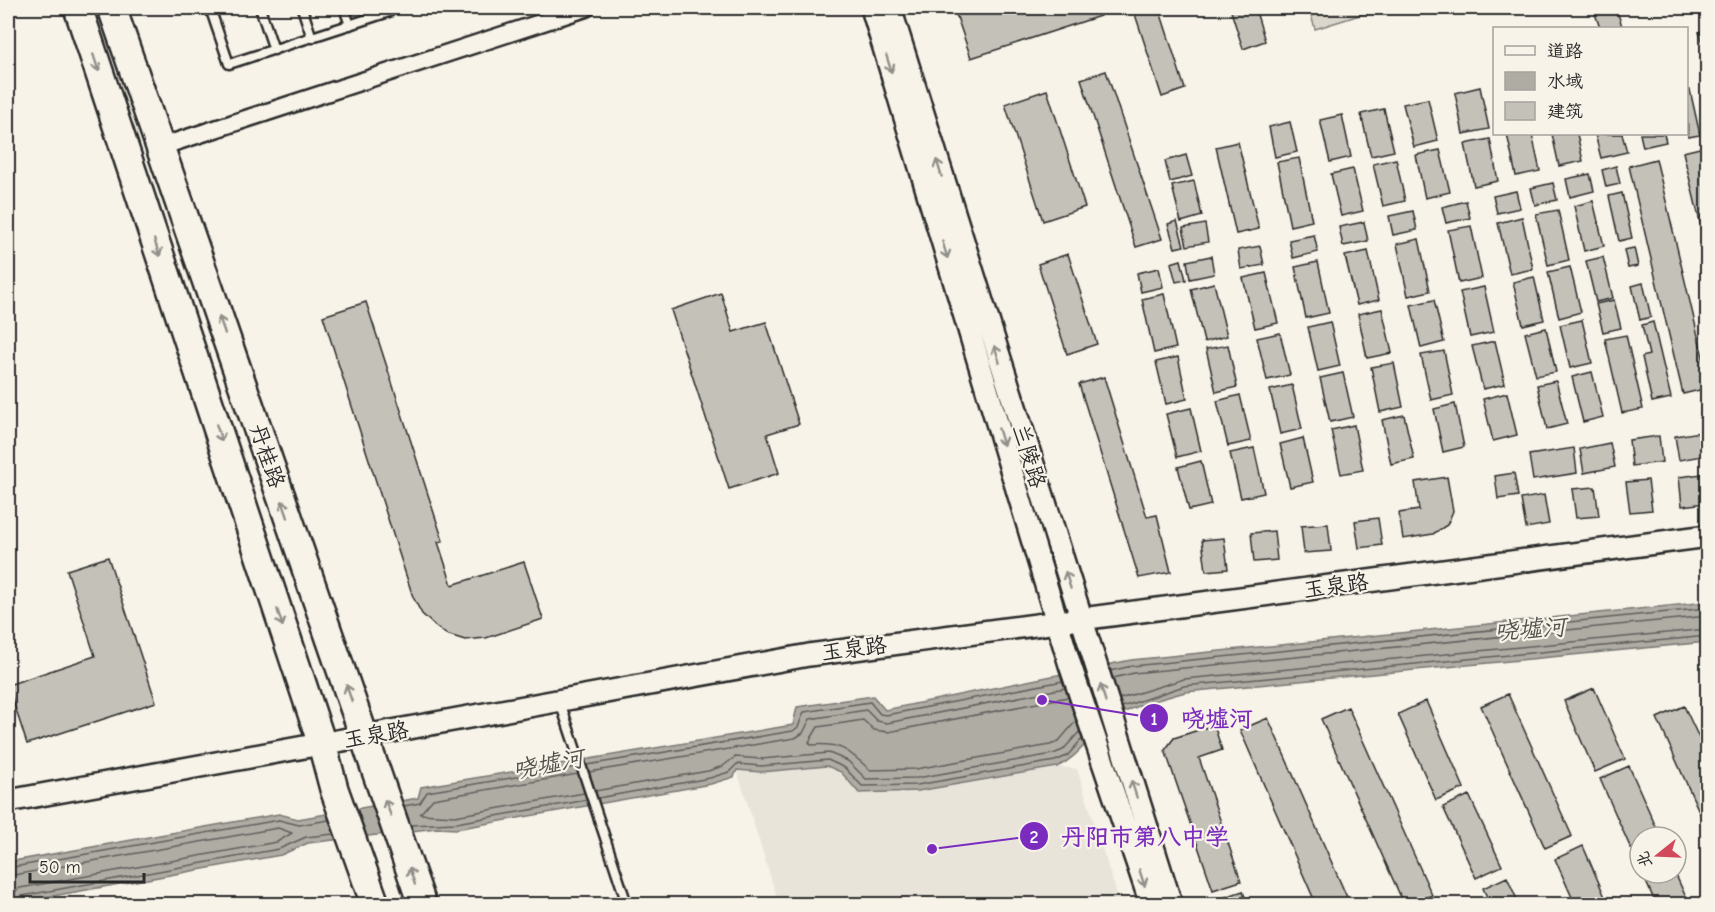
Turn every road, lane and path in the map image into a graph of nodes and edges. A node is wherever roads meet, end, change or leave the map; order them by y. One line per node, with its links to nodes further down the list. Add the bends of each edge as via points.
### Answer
1 (78, 8): 20 (main road, 丹桂路, one-way to 20)
2 (112, 8): 14 (main road, 丹桂路)
3 (210, 8): 13 (lane, via 229,64)
4 (260, 8): 13 (lane)
5 (302, 8): 12 (lane)
6 (344, 8): 11 (lane)
7 (387, 8): 11 (lane, via 389,12)
8 (586, 8): 14 (street)
9 (872, 8): 17 (street, 兰陵路, one-way to 17)
10 (890, 8): 16 (street, 兰陵路, one-way to 10)
11 (350, 25): 12 (lane)
12 (312, 38): 13 (lane)
13 (274, 50)
14 (160, 147): 19 (main road, 丹桂路, one-way to 14)
15 (1707, 537): 16 (street, 玉泉路)
16 (1080, 620): 17 (street, 玉泉路); 26 (street, 兰陵路, one-way to 16)
17 (1057, 623): 18 (street, 玉泉路, via 809,655); 25 (street, 兰陵路, one-way to 25)
18 (560, 702): 19 (street, 玉泉路); 24 (lane)
19 (364, 737): 20 (street, 玉泉路); 23 (main road, 丹桂路, one-way to 19)
20 (322, 744): 21 (street, 玉泉路); 22 (main road, 丹桂路)
21 (8, 801)
22 (375, 904)
23 (422, 904)
24 (627, 904)
25 (1151, 904)
26 (1171, 904)

